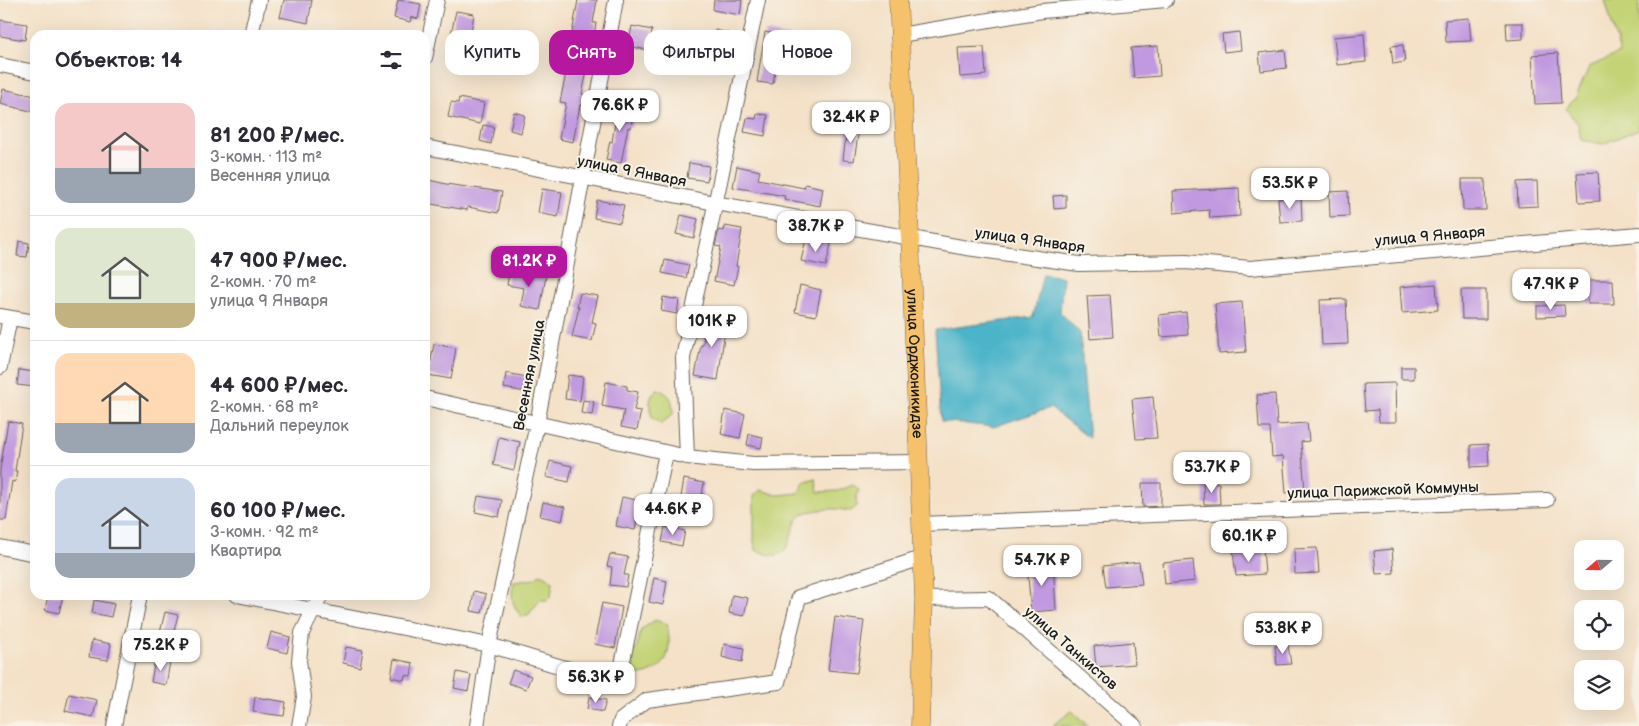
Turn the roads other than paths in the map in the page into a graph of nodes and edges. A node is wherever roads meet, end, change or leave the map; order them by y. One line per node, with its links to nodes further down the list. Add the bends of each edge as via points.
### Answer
1 (259, 0): 7 (street)
2 (437, 0): 8 (street)
3 (616, 0): 13 (street, Весенняя улица)
4 (758, 0): 14 (street)
5 (898, 0): 9 (main road, улица Орджоникидзе)
6 (1166, 0): 9 (street, via 1042,11)
7 (252, 30)
8 (430, 34)
9 (900, 35): 16 (main road, улица Орджоникидзе)
10 (0, 65): 11 (street)
11 (30, 71)
12 (430, 148): 13 (street, улица 9 Января)
13 (582, 178): 14 (street, улица 9 Января); 21 (street, Весенняя улица)
14 (715, 203): 16 (street, улица 9 Января); 23 (street, via 683,358)
15 (1639, 234): 16 (street, улица 9 Января, via 1250,268 1186,262 1079,264 967,248)
16 (910, 236): 24 (main road, улица Орджоникидзе)
17 (5, 317): 18 (street); 19 (street)
18 (30, 321)
19 (0, 367)
20 (430, 399): 21 (street)
21 (536, 424): 22 (street); 35 (street, Весенняя улица)
22 (666, 452): 23 (street); 35 (street, via 618,684)
23 (687, 457): 24 (street, via 753,464)
24 (918, 462): 26 (main road, улица Орджоникидзе)
25 (1547, 500): 26 (street, улица Парижской Коммуны)
26 (920, 524): 29 (main road, улица Орджоникидзе)
27 (0, 547): 28 (street)
28 (30, 553)
29 (922, 558): 30 (main road, улица Орджоникидзе); 36 (street, via 800,597 778,682 647,700)
30 (924, 599): 40 (main road, улица Орджоникидзе); 41 (street, улица Танкистов, via 989,598)
31 (139, 600): 37 (street)
32 (263, 600): 34 (street)
33 (319, 600): 34 (street)
34 (315, 610): 35 (street); 38 (street, via 302,632 299,661 304,697)
35 (489, 645): 39 (street, Весенняя улица)
36 (620, 723)
37 (114, 726)
38 (299, 726)
39 (477, 726)
40 (920, 726)
41 (1135, 726)

